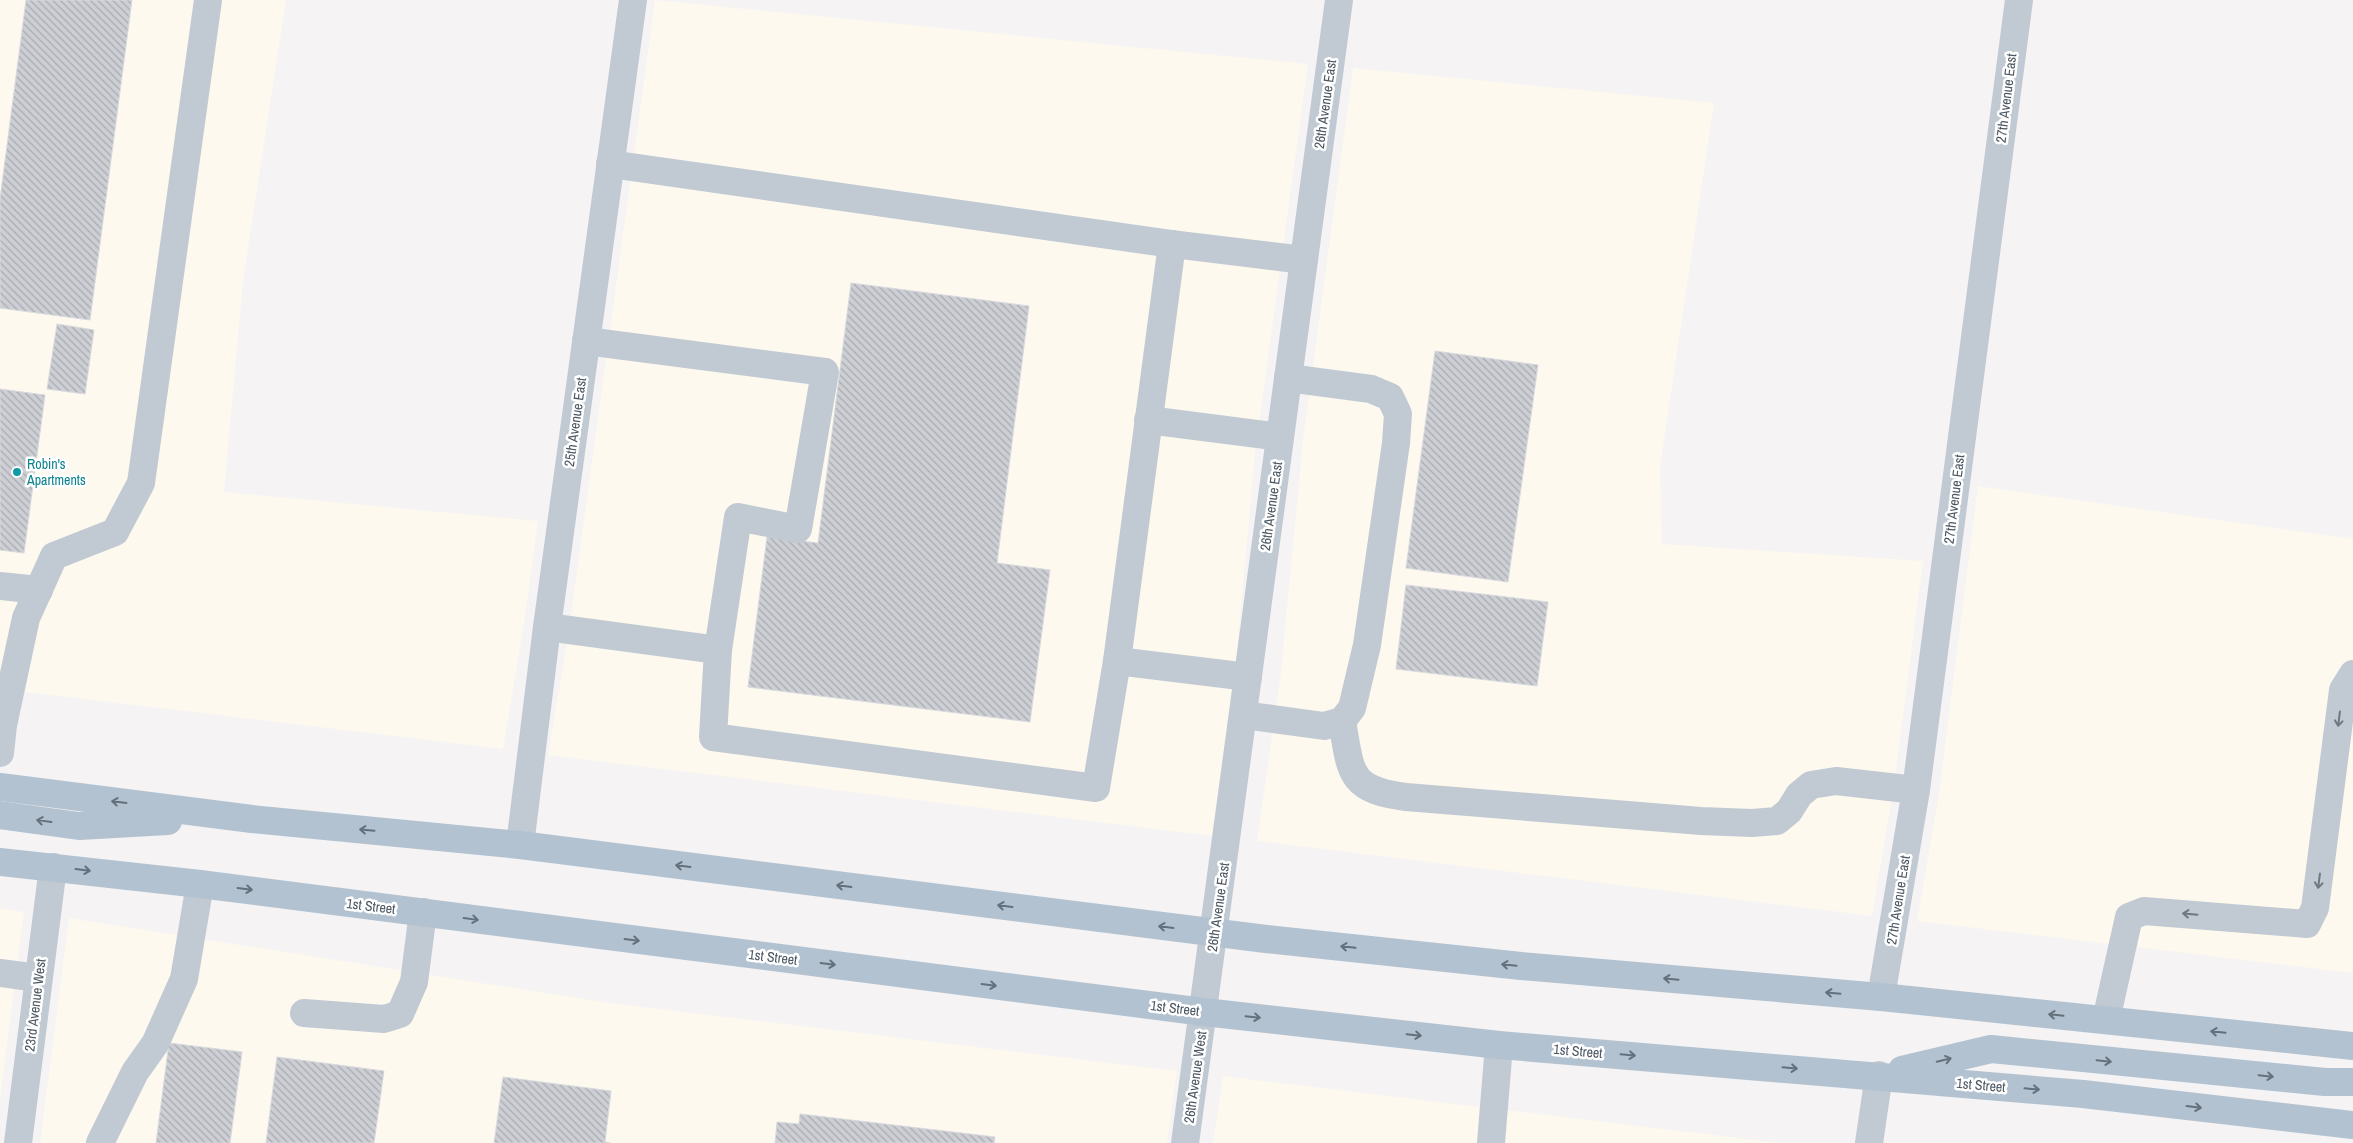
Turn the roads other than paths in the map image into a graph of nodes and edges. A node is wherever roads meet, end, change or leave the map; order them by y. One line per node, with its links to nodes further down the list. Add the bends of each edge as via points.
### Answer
1 (208, 0): 13 (street, via 141,482 115,532 54,556)
2 (633, 0): 5 (street, 25th Avenue East)
3 (1339, 0): 7 (street, 26th Avenue East)
4 (2019, 0): 23 (street, 27th Avenue East)
5 (610, 164): 6 (street); 8 (street, 25th Avenue East)
6 (1172, 244): 7 (street); 10 (street)
7 (1304, 260): 9 (street, 26th Avenue East)
8 (586, 341): 14 (street, 25th Avenue East); 15 (street, via 825,372 798,529 738,517)
9 (1288, 378): 11 (street, 26th Avenue East); 20 (street, via 1371,389 1390,397 1398,414 1367,645 1352,708)
10 (1148, 420): 11 (street); 16 (street)
11 (1280, 437): 18 (street, 26th Avenue East)
12 (0, 586): 13 (street)
13 (39, 590): 21 (street, via 26,618)
14 (547, 627): 15 (street); 26 (street, 25th Avenue East)
15 (718, 650): 16 (street, via 713,737 1096,788)
16 (1116, 661): 18 (street)
17 (2353, 674): 37 (street, one-way to 37, via 2342,690 2315,908 2307,924 2144,910 2130,917)
18 (1248, 677): 19 (street, 26th Avenue East)
19 (1243, 715): 20 (street, via 1324,726); 31 (street, 26th Avenue East)
20 (1342, 721): 23 (street, via 1353,774 1364,786 1381,794 1752,823 1777,821 1789,812 1799,795 1811,785 1836,781)
21 (0, 753)
22 (0, 787): 25 (main road, one-way to 22)
23 (1916, 790): 34 (street, 27th Avenue East)
24 (0, 815): 25 (main road, one-way to 24, via 79,826)
25 (232, 817): 26 (main road, one-way to 25)
26 (520, 845): 31 (main road, one-way to 26)
27 (0, 862): 28 (main road, 1st Street)
28 (53, 867): 29 (main road, 1st Street, one-way to 29); 33 (street, 23rd Avenue West)
29 (200, 884): 30 (main road, 1st Street, one-way to 30); 44 (street, via 184,979 155,1044 135,1072)
30 (423, 912): 35 (main road, 1st Street, one-way to 35); 36 (street, via 414,982 400,1014 384,1019)
31 (1215, 933): 34 (main road, one-way to 31, via 1521,966); 35 (street, 26th Avenue East)
32 (0, 974): 33 (street)
33 (38, 978): 43 (street, 23rd Avenue West)
34 (1881, 997): 37 (main road, one-way to 34)
35 (1204, 1012): 38 (main road, 1st Street, one-way to 38); 45 (street, 26th Avenue West)
36 (304, 1013)
37 (2106, 1020): 39 (main road, one-way to 37)
38 (1499, 1045): 40 (main road, 1st Street, one-way to 40); 46 (street)
39 (2353, 1046)
40 (1879, 1075): 41 (main road, one-way to 41, via 1992,1049); 42 (main road, 1st Street, one-way to 42, via 2083,1094); 47 (street)
41 (2353, 1082)
42 (2353, 1126)
43 (18, 1143)
44 (100, 1143)
45 (1186, 1143)
46 (1491, 1143)
47 (1869, 1143)

